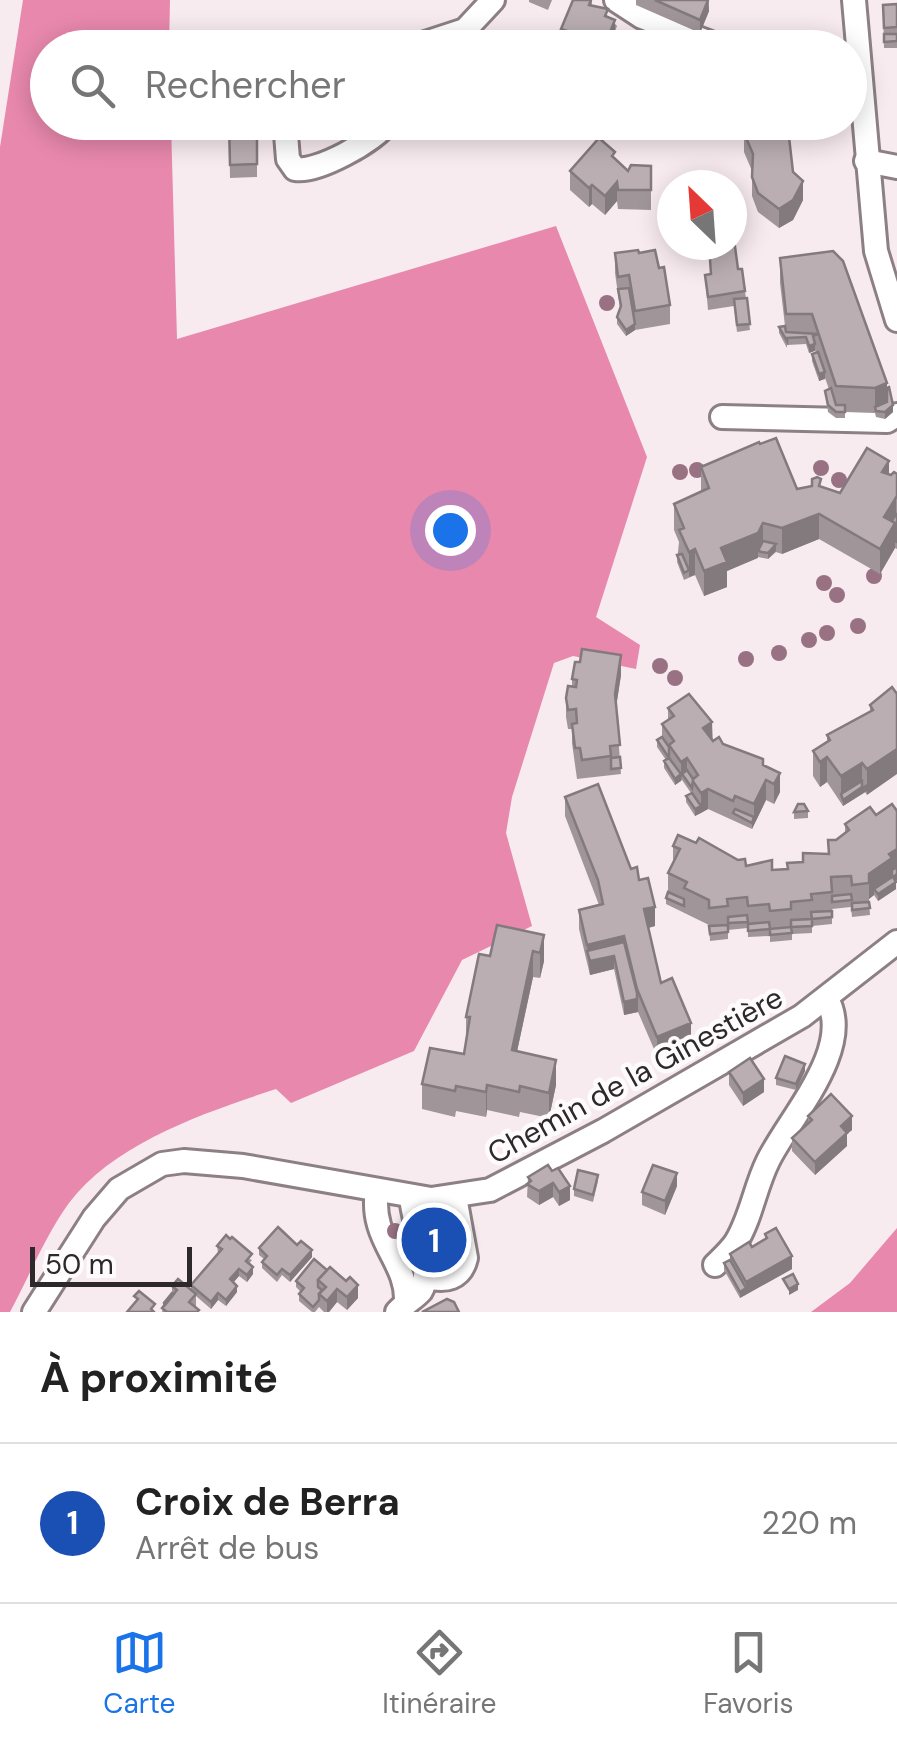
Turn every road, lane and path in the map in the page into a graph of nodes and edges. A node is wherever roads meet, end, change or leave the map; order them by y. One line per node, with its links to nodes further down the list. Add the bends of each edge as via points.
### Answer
1 (492, 0): 4 (street)
2 (616, 0): 5 (street)
3 (854, 0): 6 (street)
4 (465, 30)
5 (676, 30)
6 (854, 30)
7 (286, 140): 8 (street, via 288,160 305,171)
8 (366, 140)
9 (863, 140): 10 (street)
10 (866, 160): 11 (street); 12 (street, via 876,251)
11 (897, 167)
12 (897, 320)
13 (897, 416): 14 (street, via 887,422)
14 (722, 417)
15 (897, 942): 16 (street, Chemin de la Ginestière)
16 (827, 999): 19 (street, Chemin de la Ginestière, via 512,1181); 20 (street, via 836,1014 831,1048 768,1161 736,1242)
17 (377, 1190): 18 (street, Chemin de la Ginestière); 22 (street, via 378,1226 405,1280); 23 (street, Chemin de la Ginestière, via 243,1166 162,1164 119,1188)
18 (411, 1196): 19 (street, Chemin de la Ginestière); 21 (street)
19 (455, 1197): 21 (street, via 464,1266 446,1280)
20 (715, 1265)
21 (426, 1278): 22 (street)
22 (402, 1307)
23 (34, 1312)

